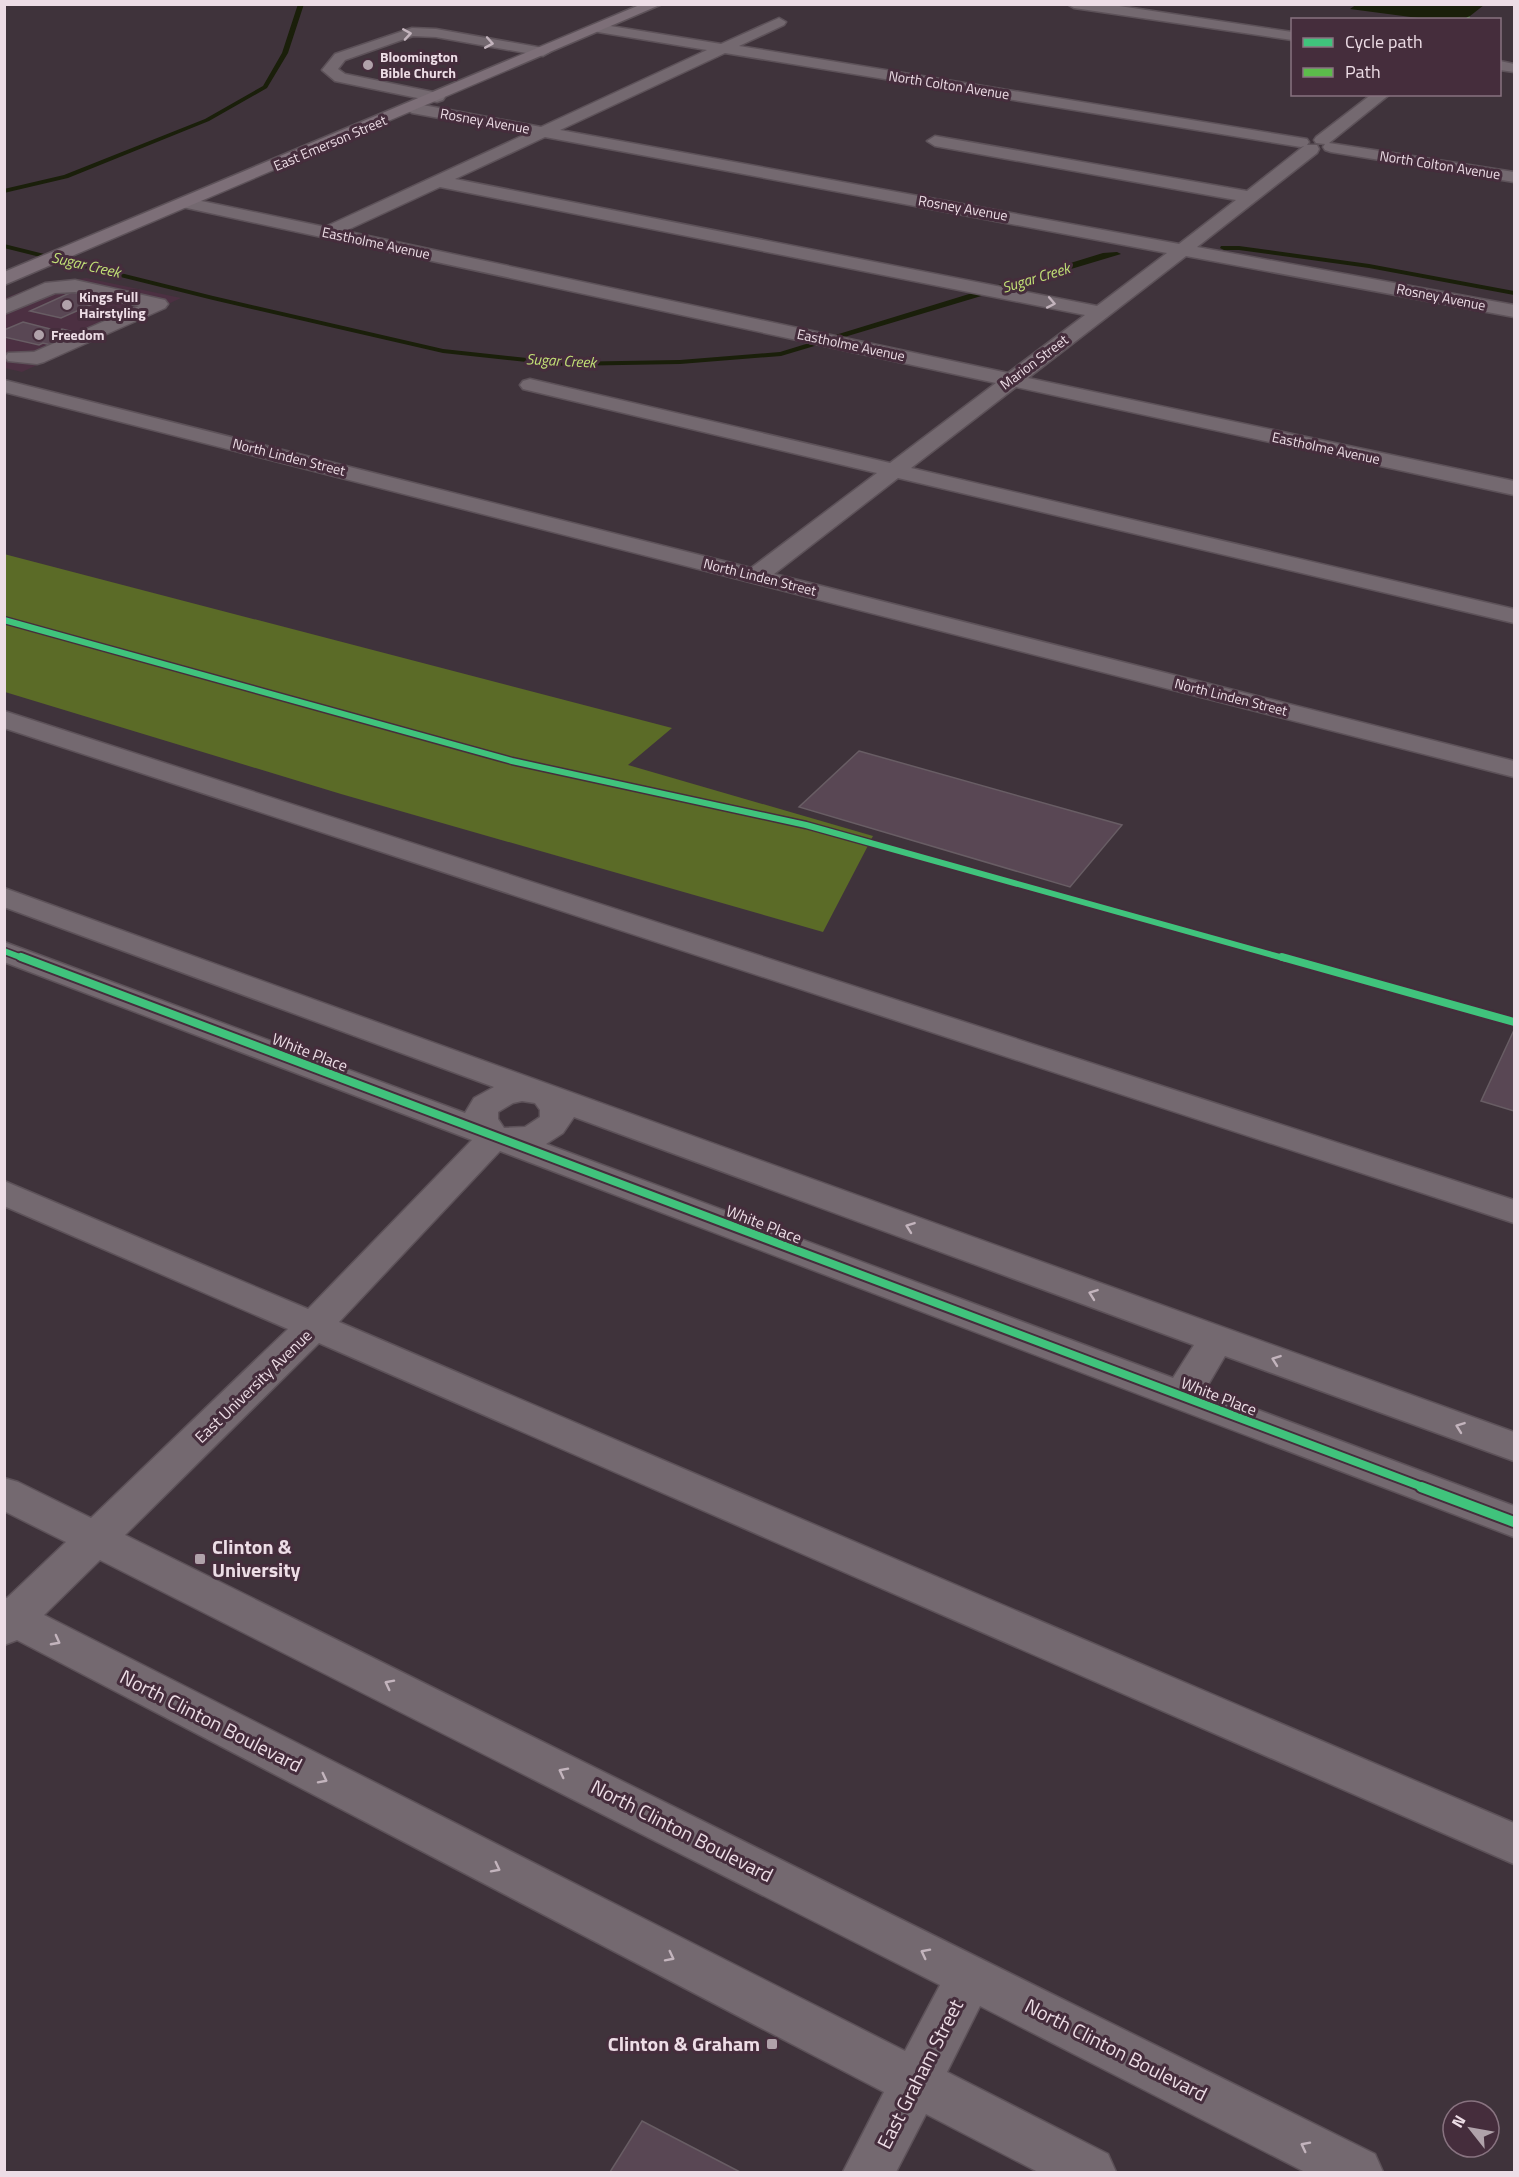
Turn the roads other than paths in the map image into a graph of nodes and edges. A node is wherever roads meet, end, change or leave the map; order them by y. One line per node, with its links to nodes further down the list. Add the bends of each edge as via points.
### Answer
1 (655, 4): 4 (main road, East Emerson Street)
2 (1074, 4): 5 (street)
3 (779, 22): 6 (street)
4 (597, 28): 6 (street, North Colton Avenue); 7 (main road, East Emerson Street)
5 (1291, 36)
6 (720, 48): 11 (street); 13 (street, North Colton Avenue)
7 (543, 52): 9 (main road, East Emerson Street); 9 (street, one-way to 7, via 340,78 330,70 340,57 412,32)
8 (1380, 96): 13 (street, Marion Street)
9 (437, 97): 10 (main road, East Emerson Street)
10 (412, 108): 11 (street, Rosney Avenue); 17 (main road, East Emerson Street)
11 (543, 132): 15 (street); 19 (street, Rosney Avenue)
12 (935, 141): 16 (street)
13 (1316, 145): 14 (street, North Colton Avenue); 16 (street, Marion Street)
14 (1515, 177)
15 (437, 181): 18 (street); 24 (street, one-way to 24)
16 (1250, 197): 19 (street, Marion Street)
17 (187, 203): 18 (street, Eastholme Avenue); 20 (main road, East Emerson Street)
18 (327, 233): 27 (street, Eastholme Avenue)
19 (1182, 249): 23 (street, Rosney Avenue); 24 (street, Marion Street)
20 (10, 278): 21 (street)
21 (42, 291): 22 (street); 26 (street, via 75,286 158,304 37,358)
22 (9, 303)
23 (1515, 311)
24 (1099, 312): 27 (street, Marion Street)
25 (163, 323): 28 (street, via 147,320)
26 (8, 358)
27 (1010, 380): 30 (street, Marion Street); 31 (street, Eastholme Avenue)
28 (4, 385): 32 (street, North Linden Street)
29 (530, 385): 30 (street)
30 (894, 470): 32 (street, Marion Street); 33 (street)
31 (1515, 488)
32 (756, 576): 35 (street, North Linden Street)
33 (1515, 616)
34 (4, 719): 41 (street)
35 (1515, 769)
36 (4, 897): 38 (street)
37 (4, 951): 39 (street, White Place)
38 (545, 1095): 39 (street, White Place, via 557,1109 557,1118 544,1132 519,1140); 43 (street, one-way to 38)
39 (494, 1137): 42 (street, East University Avenue); 44 (street, White Place)
40 (4, 1192): 42 (street)
41 (1515, 1212)
42 (314, 1326): 48 (street, East University Avenue); 50 (street)
43 (1217, 1339): 44 (street, White Place); 45 (street, one-way to 43)
44 (1182, 1396): 47 (street, White Place)
45 (1515, 1447)
46 (4, 1493): 48 (street, North Clinton Boulevard)
47 (1515, 1522)
48 (96, 1538): 49 (street, East University Avenue); 51 (street, North Clinton Boulevard, one-way to 48)
49 (8, 1620): 52 (street, North Clinton Boulevard, one-way to 52)
50 (1515, 1844)
51 (970, 1976): 52 (street, East Graham Street); 55 (street, North Clinton Boulevard, one-way to 51)
52 (915, 2083): 53 (street, East Graham Street); 54 (street, North Clinton Boulevard)
53 (869, 2172)
54 (1090, 2172)
55 (1357, 2172)

